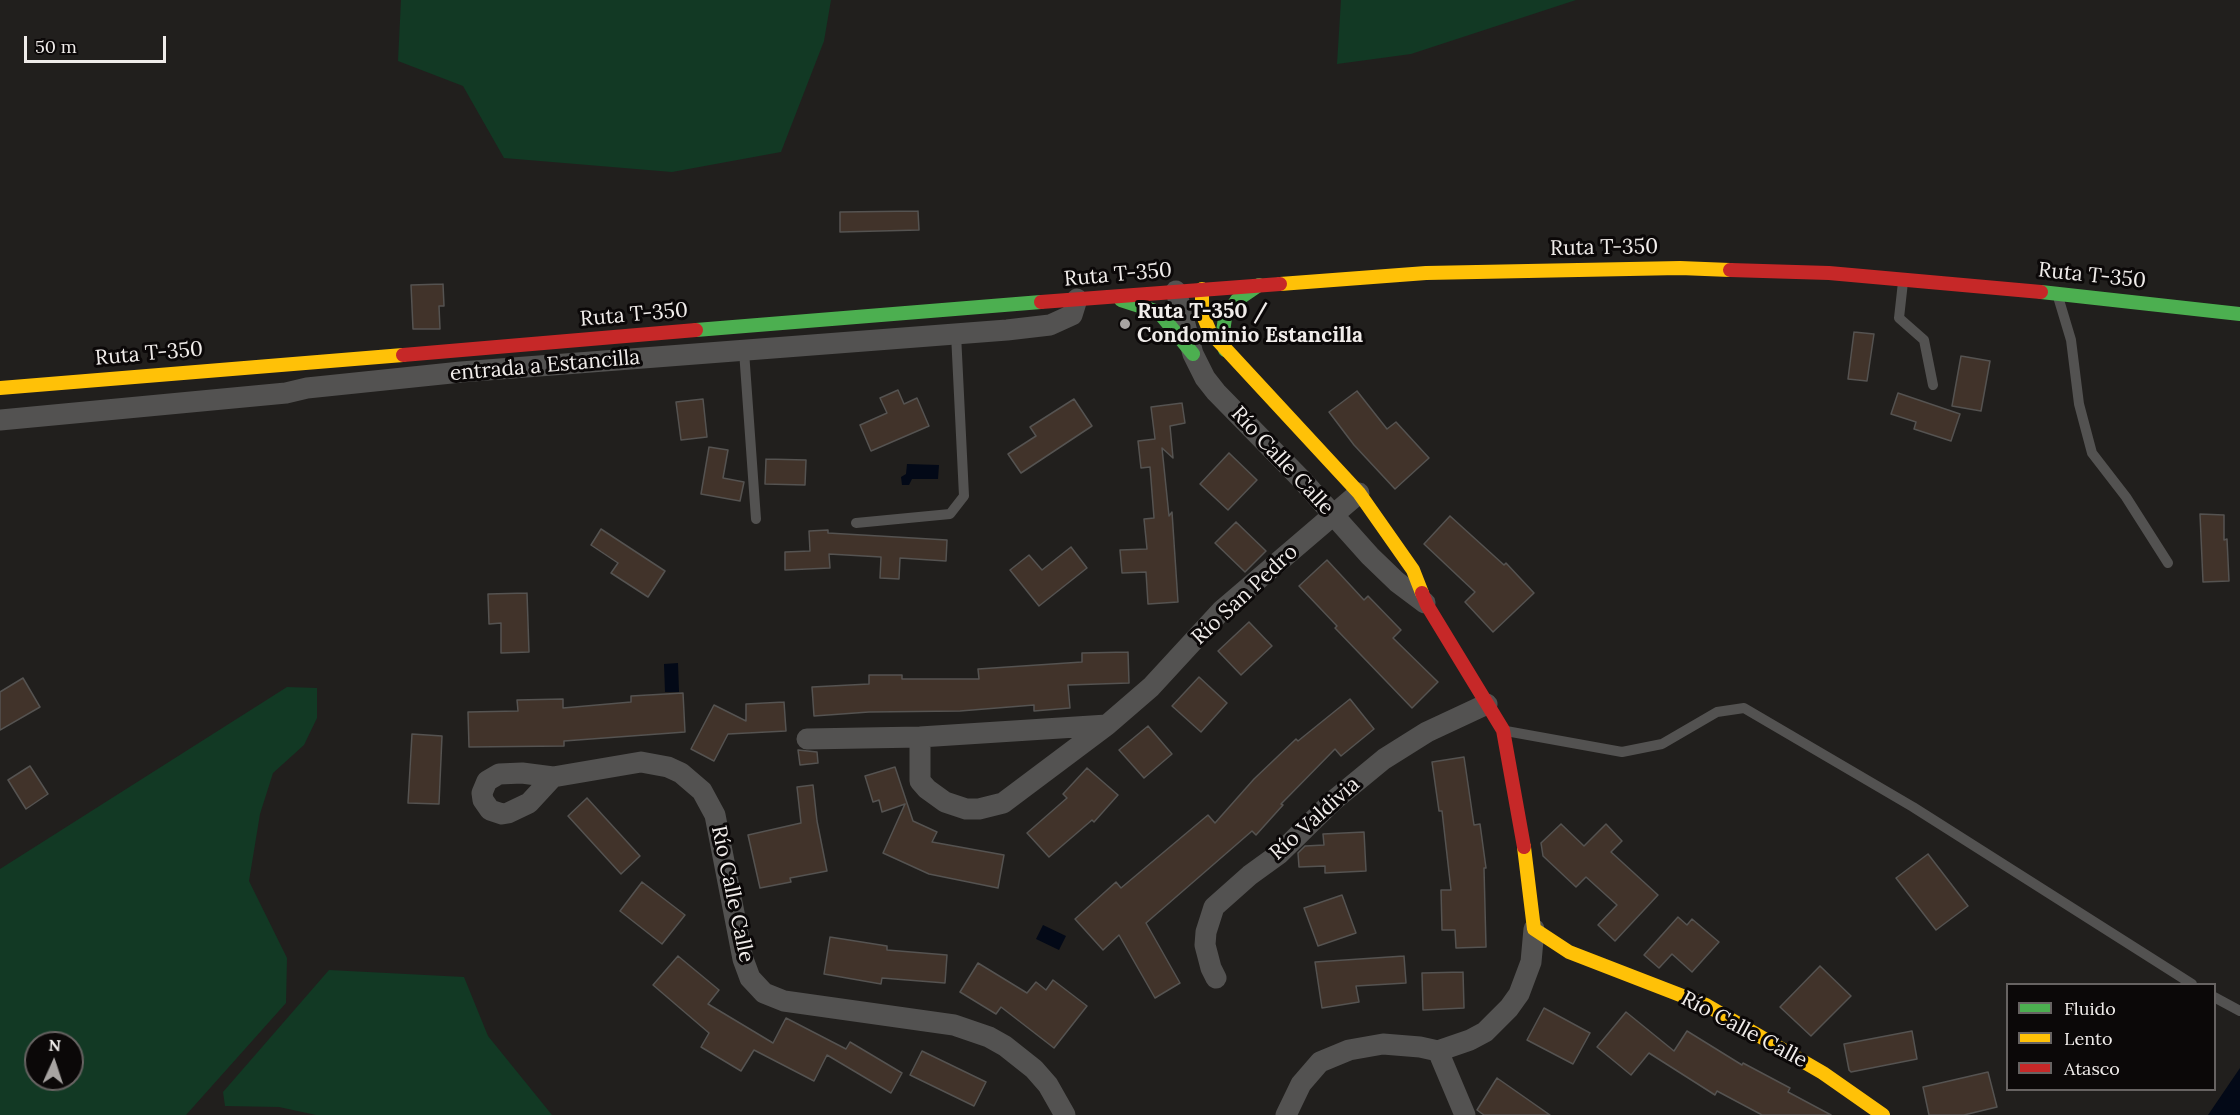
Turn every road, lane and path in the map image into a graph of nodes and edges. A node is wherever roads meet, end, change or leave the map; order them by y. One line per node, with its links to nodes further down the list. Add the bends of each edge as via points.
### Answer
1 (1904, 279): 2 (main road, Ruta T-350, via 1754,270 1605,268 1426,273); 5 (main road, Ruta T-350); 14 (lane, via 1899,318 1924,339)
2 (1259, 285): 3 (main road, Ruta T-350); 10 (main road, via 1238,300 1225,318)
3 (1202, 289): 4 (main road, Ruta T-350); 10 (main road, Río Calle Calle, via 1205,321)
4 (1176, 291): 6 (main road, Ruta T-350); 12 (street, Río Calle Calle)
5 (2058, 294): 8 (main road, Ruta T-350); 22 (lane, via 2092,453)
6 (1110, 296): 7 (main road, Ruta T-350); 12 (main road, via 1162,316)
7 (1077, 299): 9 (street, entrada a Estancilla, via 1072,315 1050,325); 13 (main road, Ruta T-350)
8 (2240, 314)
9 (956, 334): 11 (street, entrada a Estancilla); 21 (lane, via 964,496 950,514)
10 (1225, 350): 18 (main road, Río Calle Calle)
11 (744, 351): 16 (street, entrada a Estancilla); 20 (lane)
12 (1193, 354): 19 (street, Río Calle Calle, via 1216,392)
13 (315, 361): 15 (main road, Ruta T-350); 16 (street)
14 (1933, 385)
15 (0, 388)
16 (307, 388): 17 (street, entrada a Estancilla)
17 (0, 420)
18 (1359, 493): 19 (street, Río San Pedro); 23 (main road, Río Calle Calle, via 1413,570)
19 (1334, 515): 23 (street, Río Calle Calle, via 1397,582); 25 (street, Río San Pedro, via 1221,610 1151,687)
20 (756, 519)
21 (856, 523)
22 (2168, 563)
23 (1428, 605): 24 (main road, Río Calle Calle)
24 (1486, 704): 26 (main road, Río Calle Calle); 31 (street, Río Valdivia, via 1427,732 1384,759 1214,908 1205,945)
25 (1107, 725): 27 (street); 27 (street, Río San Pedro, via 1003,803 979,809 945,802 920,781)
26 (1503, 730): 30 (main road, Río Calle Calle, via 1526,856); 32 (lane, via 1622,752 1662,744 1716,712 1744,708 1913,807)
27 (920, 737): 28 (street)
28 (807, 739)
29 (553, 777): 36 (street, Río Calle Calle, via 640,762 681,773 702,791 715,814 742,959 750,978 764,993 784,1001 954,1025 989,1037 1034,1069)
30 (1534, 929): 35 (street, Río Calle Calle, via 1529,970 1509,1008 1485,1032); 39 (main road, Río Calle Calle, via 1569,952 1706,1005 1823,1073)
31 (1216, 978)
32 (2190, 983)
33 (2216, 998): 34 (lane)
34 (2240, 1011)
35 (1438, 1051): 37 (street, Río Calle Calle, via 1383,1044 1334,1055 1310,1072 1293,1096); 38 (street)
36 (1065, 1115)
37 (1286, 1115)
38 (1465, 1115)
39 (1883, 1115)

